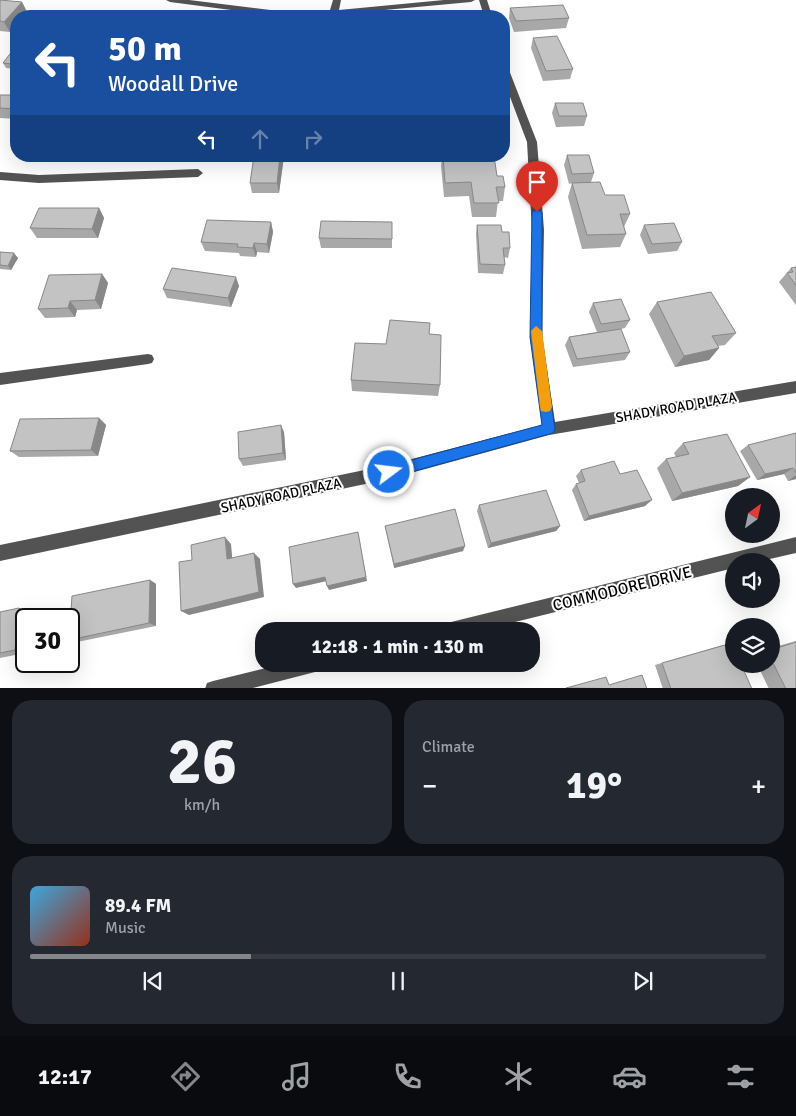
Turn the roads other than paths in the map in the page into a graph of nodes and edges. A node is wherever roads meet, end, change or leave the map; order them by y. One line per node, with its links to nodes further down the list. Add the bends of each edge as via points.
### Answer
1 (170, 0): 3 (street)
2 (470, 0): 4 (street)
3 (248, 10)
4 (365, 10)
5 (510, 85): 11 (street, via 532,142 538,230 536,337)
6 (198, 173): 7 (street, via 39,179)
7 (0, 176)
8 (148, 359): 9 (street)
9 (0, 379)
10 (796, 387): 11 (street, SHADY ROAD PLAZA)
11 (549, 429): 13 (street, SHADY ROAD PLAZA, via 389,472)
12 (796, 545): 14 (street, COMMODORE DRIVE)
13 (0, 553)
14 (484, 622)
15 (281, 672): 16 (street)
16 (213, 688)

